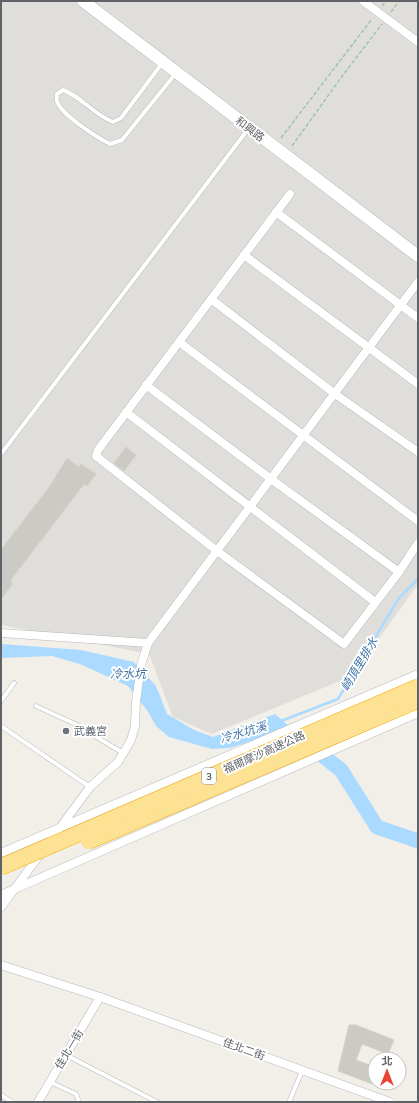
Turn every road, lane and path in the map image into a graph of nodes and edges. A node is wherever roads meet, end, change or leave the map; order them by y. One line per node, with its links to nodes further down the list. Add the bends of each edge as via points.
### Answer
1 (83, 1): 10 (street, 和興路)
2 (363, 1): 9 (street)
3 (386, 1): 5 (path)
4 (399, 1): 6 (path)
5 (381, 7)
6 (390, 14)
7 (373, 17): 13 (path)
8 (383, 24): 14 (path)
9 (418, 42)
10 (163, 62): 11 (street, 和興路); 11 (lane, via 121,118 113,122 100,117 67,91 63,90 57,94 57,101 64,111 110,144 122,140)
11 (177, 73): 12 (street, 和興路)
12 (249, 127): 18 (street, 和興路); 31 (lane)
13 (279, 139)
14 (291, 148)
15 (290, 194): 16 (street)
16 (276, 212): 17 (street); 21 (street)
17 (244, 255): 20 (street); 24 (street)
18 (418, 256)
19 (418, 282): 21 (street)
20 (211, 300): 23 (street); 27 (street)
21 (402, 306): 22 (street); 24 (street)
22 (418, 318)
23 (179, 342): 26 (street); 29 (street)
24 (369, 348): 25 (street); 27 (street)
25 (418, 384)
26 (146, 385): 28 (street); 32 (street)
27 (335, 394): 29 (street); 30 (street)
28 (126, 412): 33 (street); 36 (street, via 96,456)
29 (305, 434): 32 (street); 34 (street)
30 (418, 452)
31 (1, 454)
32 (271, 479): 33 (street); 37 (street)
33 (250, 507): 36 (street); 38 (street)
34 (418, 521)
35 (418, 543): 37 (street)
36 (217, 551): 38 (street, via 344,644); 40 (street)
37 (399, 572): 38 (street)
38 (375, 602)
39 (1, 632): 40 (street)
40 (148, 643): 50 (street, via 141,665 135,726 131,740)
41 (418, 674): 49 (street)
42 (14, 683): 45 (lane)
43 (418, 687): 57 (highway, 福爾摩沙高速公路 / 3, bridge)
44 (418, 700): 58 (highway, 福爾摩沙高速公路 / 3, bridge)
45 (1, 701)
46 (36, 706): 50 (lane, via 75,724)
47 (418, 713): 51 (street)
48 (1, 726): 52 (lane)
49 (260, 742): 51 (street); 53 (street)
50 (123, 753): 52 (street, via 118,762)
51 (276, 775): 55 (street)
52 (90, 787): 54 (street)
53 (89, 815): 54 (street); 55 (street)
54 (60, 828): 56 (street); 59 (street)
55 (106, 849): 59 (street)
56 (1, 853)
57 (1, 867)
58 (1, 878)
59 (12, 890): 60 (street); 61 (street)
60 (1, 895)
61 (1, 907)
62 (1, 965): 63 (street, 佳北二街)
63 (100, 996): 64 (street, 佳北一街); 65 (street, 佳北二街)
64 (66, 1055): 66 (street, 佳北一街); 71 (lane)
65 (302, 1071): 72 (lane); 73 (street, 佳北二街)
66 (50, 1082): 69 (street, 佳北一街); 70 (lane, via 76,1094)
67 (1, 1095): 68 (lane)
68 (12, 1102)
69 (38, 1102)
70 (79, 1102)
71 (157, 1102)
72 (290, 1102)
73 (389, 1102)

